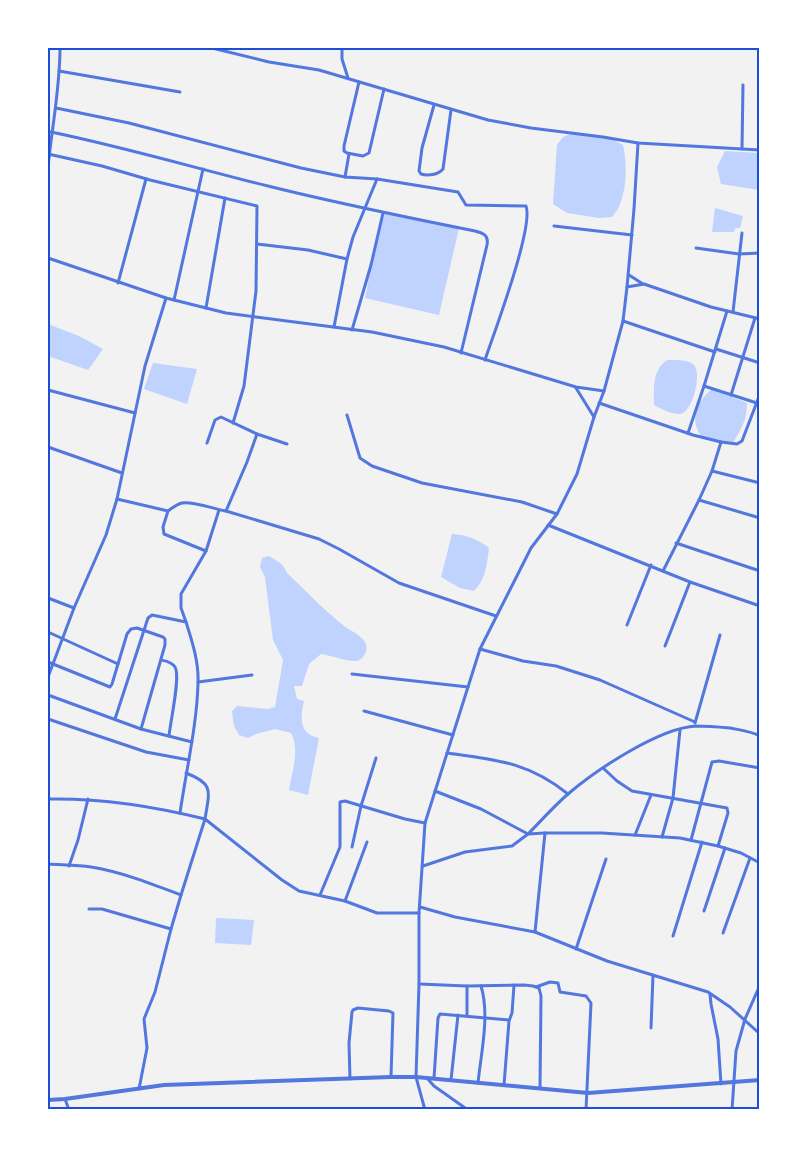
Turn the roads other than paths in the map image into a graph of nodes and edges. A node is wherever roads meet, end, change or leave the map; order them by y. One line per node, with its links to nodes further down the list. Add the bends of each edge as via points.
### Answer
1 (60, 48): 4 (street)
2 (212, 48): 5 (street)
3 (342, 48): 5 (street)
4 (59, 71): 9 (street); 11 (street)
5 (349, 79): 6 (street)
6 (358, 82): 8 (street); 18 (street, via 344,146 344,151)
7 (743, 85): 15 (street)
8 (384, 89): 10 (street); 18 (street, via 369,153 363,156)
9 (180, 92)
10 (434, 106): 12 (street); 12 (street, via 422,148 421,174 433,174 443,169)
11 (56, 108): 13 (street); 21 (street)
12 (451, 110): 14 (street, via 531,128 603,136)
13 (51, 132): 17 (street); 20 (street, via 112,144)
14 (638, 144): 15 (street); 30 (street)
15 (742, 149): 16 (street)
16 (760, 150)
17 (48, 154): 19 (street); 22 (street)
18 (349, 154): 21 (street)
19 (48, 167)
20 (203, 169): 24 (street); 26 (street)
21 (345, 177): 23 (street)
22 (146, 179): 24 (street); 38 (street)
23 (377, 179): 26 (street); 55 (street, via 458,192 466,205 526,206 528,217 515,271)
24 (198, 191): 25 (street); 42 (street)
25 (225, 198): 31 (street, via 258,206); 43 (street)
26 (365, 209): 27 (street); 36 (street)
27 (383, 212): 51 (street); 53 (street, via 475,231 487,237)
28 (554, 226): 30 (street)
29 (742, 233): 34 (street)
30 (632, 235): 37 (street)
31 (258, 244): 36 (street); 46 (street)
32 (696, 248): 34 (street)
33 (760, 253): 34 (street)
34 (739, 254): 45 (street)
35 (48, 258): 38 (street)
36 (346, 259): 50 (street)
37 (629, 275): 39 (street); 40 (street)
38 (118, 282): 41 (street)
39 (644, 284): 40 (street); 44 (street)
40 (627, 287): 49 (street)
41 (166, 298): 42 (street); 65 (street, via 145,366)
42 (174, 300): 43 (street)
43 (206, 308): 46 (street)
44 (727, 311): 45 (street); 52 (street)
45 (732, 312): 47 (street)
46 (253, 316): 50 (street); 68 (street, via 244,386)
47 (755, 318): 48 (street); 54 (street)
48 (760, 319)
49 (623, 321): 52 (street); 60 (street)
50 (334, 327): 51 (street)
51 (352, 330): 53 (street)
52 (715, 350): 54 (street); 57 (street)
53 (461, 353): 55 (street)
54 (742, 358): 56 (street); 62 (street)
55 (485, 360): 58 (street)
56 (760, 363)
57 (704, 386): 62 (street); 69 (street)
58 (576, 387): 60 (street); 67 (street)
59 (48, 390): 65 (street)
60 (604, 392): 63 (street)
61 (760, 394): 64 (street)
62 (731, 395): 64 (street)
63 (600, 404): 67 (street); 69 (street)
64 (758, 404): 71 (street, via 740,443)
65 (135, 413): 76 (street)
66 (347, 415): 83 (street, via 360,458 372,466 422,483 522,502)
67 (594, 417): 83 (street, via 577,474)
68 (233, 423): 70 (street); 72 (street, via 216,418)
69 (688, 433): 71 (street)
70 (257, 434): 73 (street); 82 (street)
71 (721, 442): 75 (street)
72 (207, 443)
73 (287, 444)
74 (48, 447): 76 (street)
75 (712, 471): 77 (street); 79 (street)
76 (122, 473): 78 (street)
77 (760, 483)
78 (117, 500): 81 (street); 94 (street, via 106,536)
79 (699, 500): 84 (street); 86 (street)
80 (219, 510): 81 (street, via 183,503); 82 (street); 87 (street)
81 (168, 511): 87 (street, via 164,534)
82 (226, 511): 95 (street, via 318,539 399,583)
83 (557, 514): 85 (street)
84 (760, 518)
85 (548, 525): 88 (street); 95 (street, via 531,548)
86 (676, 543): 89 (street); 90 (street)
87 (206, 551): 96 (street, via 181,594)
88 (651, 565): 89 (street); 97 (street)
89 (663, 571): 91 (street)
90 (760, 571)
91 (690, 582): 93 (street); 102 (street)
92 (48, 598): 94 (street)
93 (760, 606)
94 (74, 608): 101 (street)
95 (496, 616): 103 (street)
96 (186, 622): 98 (street, via 152,615); 111 (street)
97 (627, 625)
98 (143, 630): 104 (street, via 165,639); 107 (street, via 135,628 129,631); 116 (street)
99 (48, 632): 101 (street)
100 (720, 635): 117 (street)
101 (62, 637): 106 (street); 107 (street)
102 (665, 646)
103 (480, 649): 112 (street); 117 (street, via 556,666 600,680)
104 (161, 660): 118 (street); 120 (street, via 170,663 177,672)
105 (48, 662): 106 (street)
106 (53, 663): 107 (street, via 107,687 112,684); 110 (street)
107 (118, 664)
108 (352, 674): 112 (street)
109 (252, 675): 111 (street)
110 (48, 677)
111 (198, 682): 123 (street)
112 (468, 687): 121 (street)
113 (48, 695): 116 (street)
114 (364, 710): 121 (street)
115 (48, 719): 126 (street, via 146,752)
116 (115, 719): 118 (street)
117 (695, 724): 119 (street); 122 (street, via 749,731)
118 (141, 729): 120 (street)
119 (680, 730): 127 (street, via 657,738); 134 (street)
120 (169, 736): 123 (street)
121 (453, 736): 124 (street)
122 (760, 736)
123 (192, 742): 126 (street)
124 (447, 753): 130 (street); 131 (street, via 524,767 547,778)
125 (376, 758): 137 (street)
126 (189, 760): 129 (street)
127 (603, 768): 131 (street); 132 (street, via 632,791)
128 (760, 768): 136 (street, via 714,761)
129 (186, 773): 138 (street); 139 (street, via 200,778 207,786)
130 (435, 791): 140 (street); 142 (street, via 480,809)
131 (568, 794): 142 (street)
132 (651, 794): 134 (street); 143 (street)
133 (48, 798): 135 (street)
134 (673, 798): 136 (street); 144 (street)
135 (88, 799): 138 (street); 155 (street)
136 (702, 803): 145 (street); 148 (street, via 728,810)
137 (361, 806): 140 (street); 149 (street); 158 (street, via 340,802 340,847)
138 (180, 813): 139 (street)
139 (205, 819): 157 (street); 158 (street, via 293,888)
140 (425, 823): 156 (street)
141 (545, 833): 142 (street); 143 (street); 165 (street)
142 (528, 834): 156 (street, via 512,846 465,852)
143 (635, 835): 144 (street)
144 (662, 837): 145 (street)
145 (691, 840): 147 (street)
146 (367, 842): 159 (street)
147 (702, 842): 148 (street); 167 (street)
148 (718, 846): 150 (street)
149 (352, 847)
150 (726, 848): 151 (street); 162 (street)
151 (750, 858): 153 (street); 166 (street)
152 (606, 859): 168 (street)
153 (760, 863)
154 (48, 864): 155 (street)
155 (69, 866): 157 (street, via 146,881)
156 (423, 866): 160 (street)
157 (181, 895): 164 (street)
158 (320, 895): 159 (street)
159 (345, 901): 163 (street, via 377,913)
160 (420, 907): 163 (street); 165 (street, via 454,917)
161 (89, 909): 164 (street, via 102,909)
162 (704, 911)
163 (419, 913): 170 (street)
164 (171, 929): 196 (street, via 155,992 144,1019 147,1048)
165 (535, 932): 168 (street)
166 (723, 933)
167 (673, 936)
168 (576, 948): 169 (street)
169 (653, 975): 176 (street); 182 (street)
170 (419, 984): 172 (street); 185 (street)
171 (514, 985): 173 (street); 175 (street); 181 (street)
172 (467, 986): 173 (street); 178 (street)
173 (481, 986): 179 (street)
174 (760, 986): 180 (street)
175 (536, 987): 195 (street, via 541,996); 197 (street, via 558,983 562,993 586,996 591,1003)
176 (710, 994): 180 (street); 193 (street)
177 (458, 1015): 178 (street); 187 (street, via 442,1013 438,1018); 189 (street)
178 (467, 1016): 179 (street)
179 (484, 1017): 181 (street); 192 (street)
180 (745, 1019): 183 (street); 191 (street, via 736,1051)
181 (509, 1020): 194 (street)
182 (652, 1028)
183 (760, 1034)
184 (392, 1077): 185 (street); 188 (street); 188 (street, via 393,1013 358,1008 352,1012)
185 (416, 1077): 186 (street); 201 (street)
186 (426, 1078): 187 (street); 202 (street)
187 (434, 1078): 189 (street)
188 (350, 1079): 196 (street, via 164,1085)
189 (451, 1080): 192 (street)
190 (760, 1080): 191 (street)
191 (734, 1082): 193 (street); 204 (street)
192 (478, 1083): 194 (street)
193 (721, 1084): 197 (street)
194 (504, 1085): 195 (street)
195 (540, 1088): 197 (street)
196 (139, 1089): 198 (street)
197 (588, 1093): 203 (street)
198 (65, 1099): 199 (street); 200 (street)
199 (48, 1100)
200 (68, 1110)
201 (425, 1110)
202 (468, 1110)
203 (586, 1110)
204 (732, 1110)

